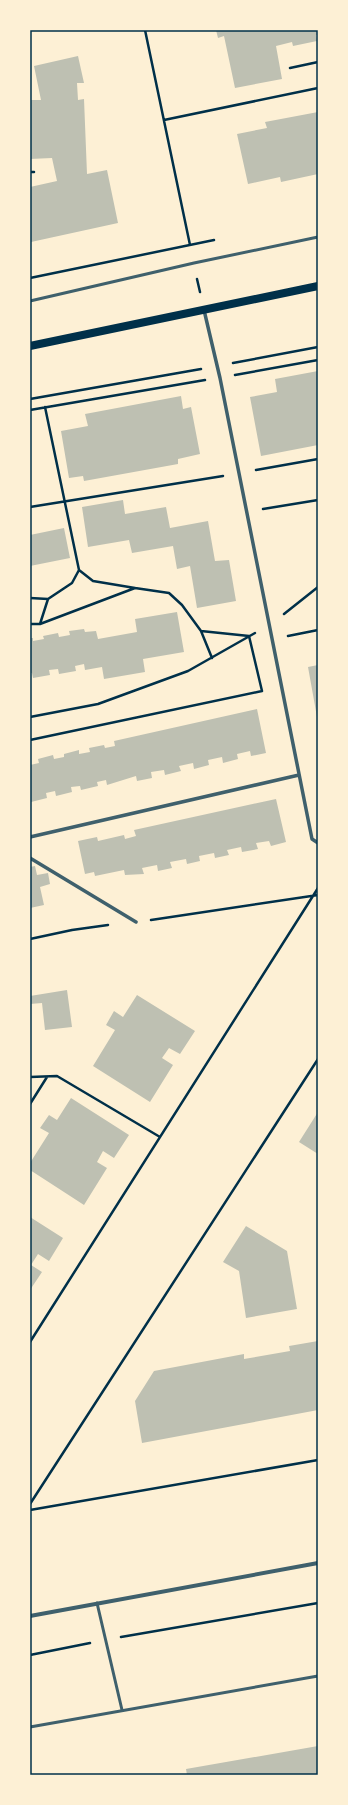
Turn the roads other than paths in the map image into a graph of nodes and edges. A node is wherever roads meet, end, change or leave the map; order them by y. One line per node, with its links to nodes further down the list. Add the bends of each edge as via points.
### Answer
1 (318, 237): 3 (lane)
2 (318, 286): 4 (main road)
3 (30, 301)
4 (204, 310): 5 (main road); 6 (street, via 220,378)
5 (30, 346)
6 (299, 775): 7 (street); 8 (street, via 312,839)
7 (30, 837)
8 (318, 842)
9 (30, 858): 10 (street)
10 (136, 922)
11 (318, 1563): 12 (street)
12 (97, 1603): 13 (street); 15 (lane)
13 (30, 1616)
14 (318, 1676): 15 (lane)
15 (122, 1710): 16 (lane)
16 (30, 1726)

